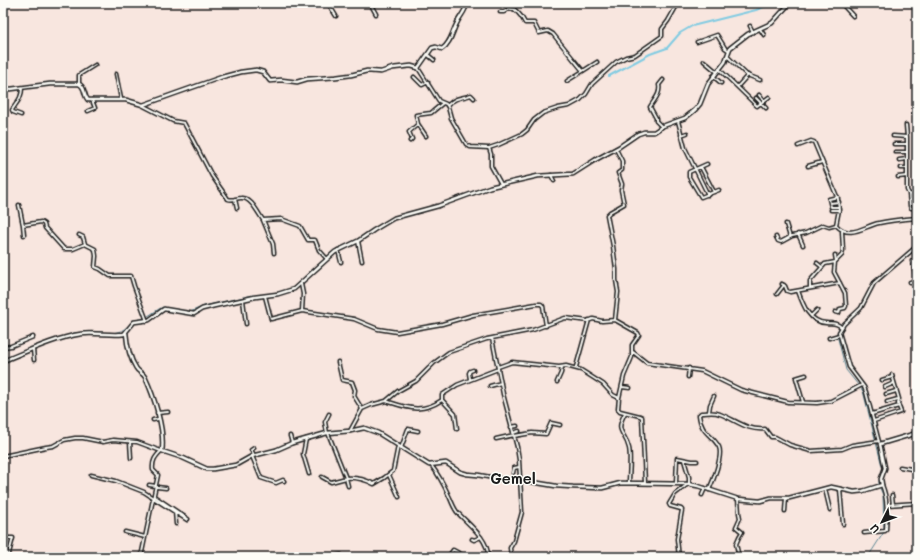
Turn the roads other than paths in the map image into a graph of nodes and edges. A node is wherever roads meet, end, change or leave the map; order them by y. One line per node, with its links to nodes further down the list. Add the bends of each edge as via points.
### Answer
1 (328, 3): 9 (street)
2 (333, 3): 9 (street)
3 (370, 3): 12 (street)
4 (467, 3): 21 (street, via 447,45 442,49 433,47)
5 (508, 3): 10 (street)
6 (680, 3): 73 (street, via 662,29 662,36 635,55 616,62 592,84 585,96 569,106 543,113 522,134)
7 (790, 3): 16 (street, via 776,20)
8 (841, 3): 14 (street)
9 (330, 6): 13 (street)
10 (510, 8): 11 (street); 29 (street, via 514,9 526,23 534,23 538,34 548,31 553,34)
11 (500, 12)
12 (376, 14)
13 (336, 16)
14 (853, 16)
15 (750, 26): 17 (street)
16 (760, 29): 17 (street); 18 (street)
17 (753, 32): 20 (street)
18 (764, 35)
19 (697, 42): 20 (street, via 717,35)
20 (728, 50): 22 (street)
21 (428, 54): 23 (street); 27 (street)
22 (726, 56): 28 (street, via 725,62); 31 (street)
23 (434, 60)
24 (597, 62): 29 (street)
25 (704, 62): 28 (street)
26 (94, 65): 39 (street, via 79,75)
27 (418, 68): 37 (street); 52 (street, via 393,68 381,72 371,70 297,82 270,81 260,70 243,72 223,76)
28 (718, 70): 32 (street); 40 (street)
29 (583, 71): 36 (street)
30 (116, 74): 47 (street)
31 (748, 75): 35 (street); 40 (street)
32 (714, 76): 38 (street); 59 (street, via 698,106)
33 (414, 77): 37 (street, via 422,85)
34 (663, 80): 62 (street, via 650,107 656,121)
35 (760, 80)
36 (567, 81)
37 (428, 82): 50 (street, via 439,101)
38 (721, 83)
39 (79, 84): 41 (street, via 50,84); 48 (street, via 83,87 86,98)
40 (738, 86): 51 (street, via 758,106)
41 (22, 88): 42 (street); 58 (street, via 22,96 12,110)
42 (3, 90)
43 (759, 95): 49 (street)
44 (769, 97): 49 (street)
45 (474, 98): 53 (street, via 472,95 464,96)
46 (756, 98): 51 (street)
47 (121, 99): 48 (street); 52 (street)
48 (92, 100): 55 (street, via 95,108)
49 (764, 101): 51 (street)
50 (443, 103): 53 (street); 60 (street, via 432,113 416,115)
51 (761, 103): 54 (street)
52 (142, 105): 98 (street, via 170,120 184,123 217,184 228,199)
53 (448, 105): 73 (street, via 451,118 466,144 474,148)
54 (766, 108)
55 (88, 111)
56 (917, 113): 57 (street)
57 (914, 114)
58 (21, 115)
59 (678, 121): 62 (street); 64 (street)
60 (418, 124): 65 (street); 68 (street, via 409,132 412,139)
61 (906, 125): 67 (street)
62 (662, 127): 75 (street, via 654,132 641,132)
63 (687, 133): 64 (street)
64 (681, 135): 74 (street)
65 (426, 136)
66 (893, 136): 67 (street)
67 (907, 136): 70 (street)
68 (410, 141)
69 (894, 144): 70 (street)
70 (907, 144): 77 (street)
71 (798, 146): 80 (street, via 814,141)
72 (689, 147): 74 (street)
73 (489, 148): 91 (street, via 492,166)
74 (685, 148): 86 (street)
75 (616, 149): 87 (street, via 575,173); 149 (street, via 622,162 622,170 618,173 624,204 608,214 618,292)
76 (896, 152): 77 (street)
77 (907, 152): 78 (street)
78 (907, 159): 79 (street); 85 (street)
79 (898, 160)
80 (822, 162): 82 (street); 97 (street)
81 (707, 164): 83 (street)
82 (808, 166)
83 (701, 167): 86 (street); 93 (street)
84 (901, 168): 85 (street)
85 (907, 168): 89 (street)
86 (695, 169): 95 (street); 95 (street, via 688,173 689,177 700,197)
87 (552, 175): 90 (street); 91 (street)
88 (898, 176): 89 (street)
89 (907, 176): 94 (street, via 907,190)
90 (554, 181)
91 (501, 184): 120 (street, via 394,218)
92 (719, 190): 93 (street)
93 (714, 192): 95 (street)
94 (910, 194): 96 (street); 99 (street)
95 (708, 195)
96 (917, 195)
97 (838, 197): 101 (street); 102 (street, via 830,198)
98 (236, 199): 104 (street); 110 (street, via 246,200)
99 (910, 200): 100 (street); 107 (street, via 910,207)
100 (917, 200)
101 (839, 202): 102 (street); 106 (street)
102 (830, 203): 105 (street)
103 (19, 205): 112 (street)
104 (237, 208)
105 (831, 208): 106 (street); 108 (street)
106 (839, 208): 113 (street)
107 (916, 208): 109 (street)
108 (831, 213)
109 (916, 218): 114 (street, via 880,222 857,231)
110 (263, 220): 125 (street); 127 (street, via 281,219 300,226 308,240 315,240)
111 (786, 224): 118 (street)
112 (23, 225): 116 (street); 121 (street, via 42,222 59,245 66,250 73,250)
113 (836, 225): 114 (street); 115 (street, via 823,225)
114 (842, 231): 129 (street, via 843,252)
115 (798, 234): 118 (street); 122 (street)
116 (24, 235)
117 (79, 235): 121 (street, via 84,238)
118 (790, 236): 119 (street, via 781,242)
119 (776, 237)
120 (358, 241): 124 (street); 128 (street)
121 (86, 244): 147 (street, via 95,250 95,267 110,276 132,276)
122 (803, 245)
123 (917, 246): 152 (street, via 874,283 861,308)
124 (338, 250): 127 (street); 131 (street)
125 (274, 253)
126 (835, 255): 129 (street)
127 (327, 259): 137 (street)
128 (362, 261)
129 (835, 261): 133 (street); 136 (street, via 834,272)
130 (912, 261): 134 (street)
131 (341, 262)
132 (817, 263): 133 (street)
133 (822, 267): 138 (street, via 810,281)
134 (916, 268): 135 (street, via 917,281)
135 (910, 282)
136 (840, 283): 138 (street); 145 (street, via 845,292 846,306 840,309 839,313)
137 (301, 284): 141 (street, via 289,292); 144 (street)
138 (810, 288): 139 (street)
139 (798, 291): 140 (street, via 788,291 783,284); 146 (street, via 806,311)
140 (777, 294)
141 (265, 296): 142 (street); 144 (street, via 270,319)
142 (242, 299): 147 (street, via 202,309 194,314 164,309); 150 (street)
143 (817, 310): 146 (street)
144 (302, 311): 151 (street, via 361,321 378,329 397,332 542,304)
145 (835, 312)
146 (811, 316): 152 (street, via 818,322 837,323)
147 (147, 320): 153 (street, via 134,322)
148 (589, 320): 149 (street); 151 (street, via 565,318); 166 (street)
149 (616, 320): 160 (street, via 638,334 632,345)
150 (246, 324)
151 (546, 326): 156 (street)
152 (841, 326): 154 (street)
153 (126, 333): 159 (street, via 81,334); 194 (street, via 131,359 152,390)
154 (838, 335): 157 (street); 178 (street, via 849,367)
155 (33, 337): 158 (street)
156 (492, 338): 165 (street); 187 (street, via 447,353 416,381)
157 (829, 338)
158 (3, 347)
159 (32, 349): 161 (street); 162 (street)
160 (633, 352): 167 (street, via 647,363); 177 (street)
161 (34, 360)
162 (3, 361)
163 (338, 362): 191 (street, via 342,380 352,382 354,396)
164 (562, 367): 165 (street, via 512,362); 166 (street); 173 (street)
165 (498, 368): 171 (street); 174 (street)
166 (576, 368): 184 (street, via 601,383)
167 (689, 368): 170 (street); 188 (street, via 705,372 749,393 788,402)
168 (473, 370): 171 (street, via 469,372)
169 (806, 375): 188 (street, via 796,378)
170 (688, 377)
171 (470, 379): 186 (street, via 450,389 442,395)
172 (882, 380): 175 (street, via 892,376)
173 (557, 382)
174 (501, 383): 176 (street); 203 (street)
175 (894, 384): 179 (street); 181 (street)
176 (490, 386)
177 (622, 386): 180 (street); 184 (street)
178 (861, 386): 188 (street, via 831,401); 197 (street, via 866,392)
179 (885, 386)
180 (630, 388)
181 (896, 391): 182 (street); 185 (street)
182 (886, 394)
183 (714, 396): 193 (street)
184 (619, 398): 195 (street, via 619,411)
185 (898, 399): 189 (street); 190 (street)
186 (442, 400): 187 (street, via 416,409); 204 (street, via 455,414)
187 (386, 401): 191 (street)
188 (803, 402)
189 (887, 402)
190 (899, 406): 197 (street); 200 (street, via 900,412)
191 (362, 409): 206 (street)
192 (168, 412): 194 (street)
193 (709, 412): 215 (street, via 722,414 748,428 765,429 771,437 775,436 790,445 811,451 842,449 852,445); 249 (street, via 700,414 700,420 704,430 720,451)
194 (157, 413): 198 (street)
195 (626, 413): 237 (street, via 620,425 629,449); 238 (street, via 643,418)
196 (329, 414): 208 (street, via 325,422)
197 (872, 414): 200 (street)
198 (158, 418): 199 (street); 219 (street, via 163,438)
199 (153, 420)
200 (874, 421): 215 (street)
201 (560, 425): 210 (street, via 551,424 545,434)
202 (517, 426): 203 (street)
203 (511, 427): 210 (street)
204 (457, 428)
205 (418, 430): 217 (street, via 408,429)
206 (350, 431): 208 (street); 217 (street, via 362,428 371,430)
207 (519, 431): 210 (street)
208 (328, 433): 212 (street); 234 (street)
209 (917, 433): 215 (street)
210 (514, 435): 213 (street); 226 (street)
211 (290, 436): 216 (street)
212 (306, 439): 216 (street); 230 (street, via 303,454)
213 (496, 439)
214 (130, 442): 219 (street, via 145,444); 221 (street, via 75,438 64,440 52,447 46,446); 222 (street)
215 (878, 442): 242 (street, via 885,468)
216 (292, 443): 220 (street)
217 (400, 447): 225 (street); 231 (street, via 394,469)
218 (254, 448): 220 (street, via 251,450)
219 (161, 451): 220 (street, via 210,469 236,464); 244 (street, via 153,464 153,470 158,475)
220 (253, 455): 236 (street, via 261,478 275,482)
221 (3, 456)
222 (131, 458)
223 (684, 460): 224 (street); 239 (street, via 677,459); 240 (street, via 689,477)
224 (697, 461)
225 (431, 465): 235 (street, via 445,463 464,474 478,474 500,480); 268 (street, via 456,510)
226 (519, 467): 229 (street, via 514,468); 235 (street)
227 (900, 467): 228 (street)
228 (917, 470)
229 (513, 473)
230 (309, 474)
231 (389, 474): 234 (street, via 374,484 357,478); 252 (street)
232 (91, 475): 253 (street, via 116,481)
233 (322, 477): 234 (street, via 330,482)
234 (346, 478): 243 (street)
235 (520, 480): 237 (street, via 587,488); 278 (street, via 521,516 510,548)
236 (284, 481)
237 (629, 483): 238 (street)
238 (645, 483): 239 (street)
239 (676, 483): 240 (street)
240 (688, 484): 246 (street); 279 (street, via 675,494 669,504 682,510 677,539)
241 (149, 485): 244 (street)
242 (880, 485): 247 (street, via 860,492); 257 (street, via 885,492)
243 (348, 486)
244 (157, 487): 245 (street); 253 (street)
245 (166, 488)
246 (705, 488): 249 (street); 250 (street)
247 (840, 488): 248 (street); 264 (street)
248 (825, 489): 254 (street); 260 (street)
249 (709, 490): 255 (street)
250 (702, 494)
251 (892, 495): 258 (street)
252 (399, 497)
253 (154, 498): 259 (street); 267 (street)
254 (786, 498): 255 (street, via 760,501); 261 (street)
255 (738, 499): 280 (street, via 740,518 736,528 742,532 736,544)
256 (917, 503): 258 (street)
257 (887, 505): 258 (street); 266 (street, via 884,531)
258 (893, 505)
259 (175, 510): 262 (street); 263 (street)
260 (830, 510)
261 (785, 511)
262 (188, 519)
263 (176, 524)
264 (843, 524)
265 (125, 532): 267 (street)
266 (864, 533)
267 (145, 537): 272 (street)
268 (481, 537): 270 (street); 277 (street, via 487,547)
269 (4, 538): 271 (street, via 13,538)
270 (472, 539)
271 (8, 557)
272 (141, 557)
273 (322, 557): 274 (street)
274 (342, 557)
275 (448, 557): 276 (street, via 453,550)
276 (466, 557)
277 (488, 557)
278 (511, 557)
279 (679, 557)
280 (739, 557)

